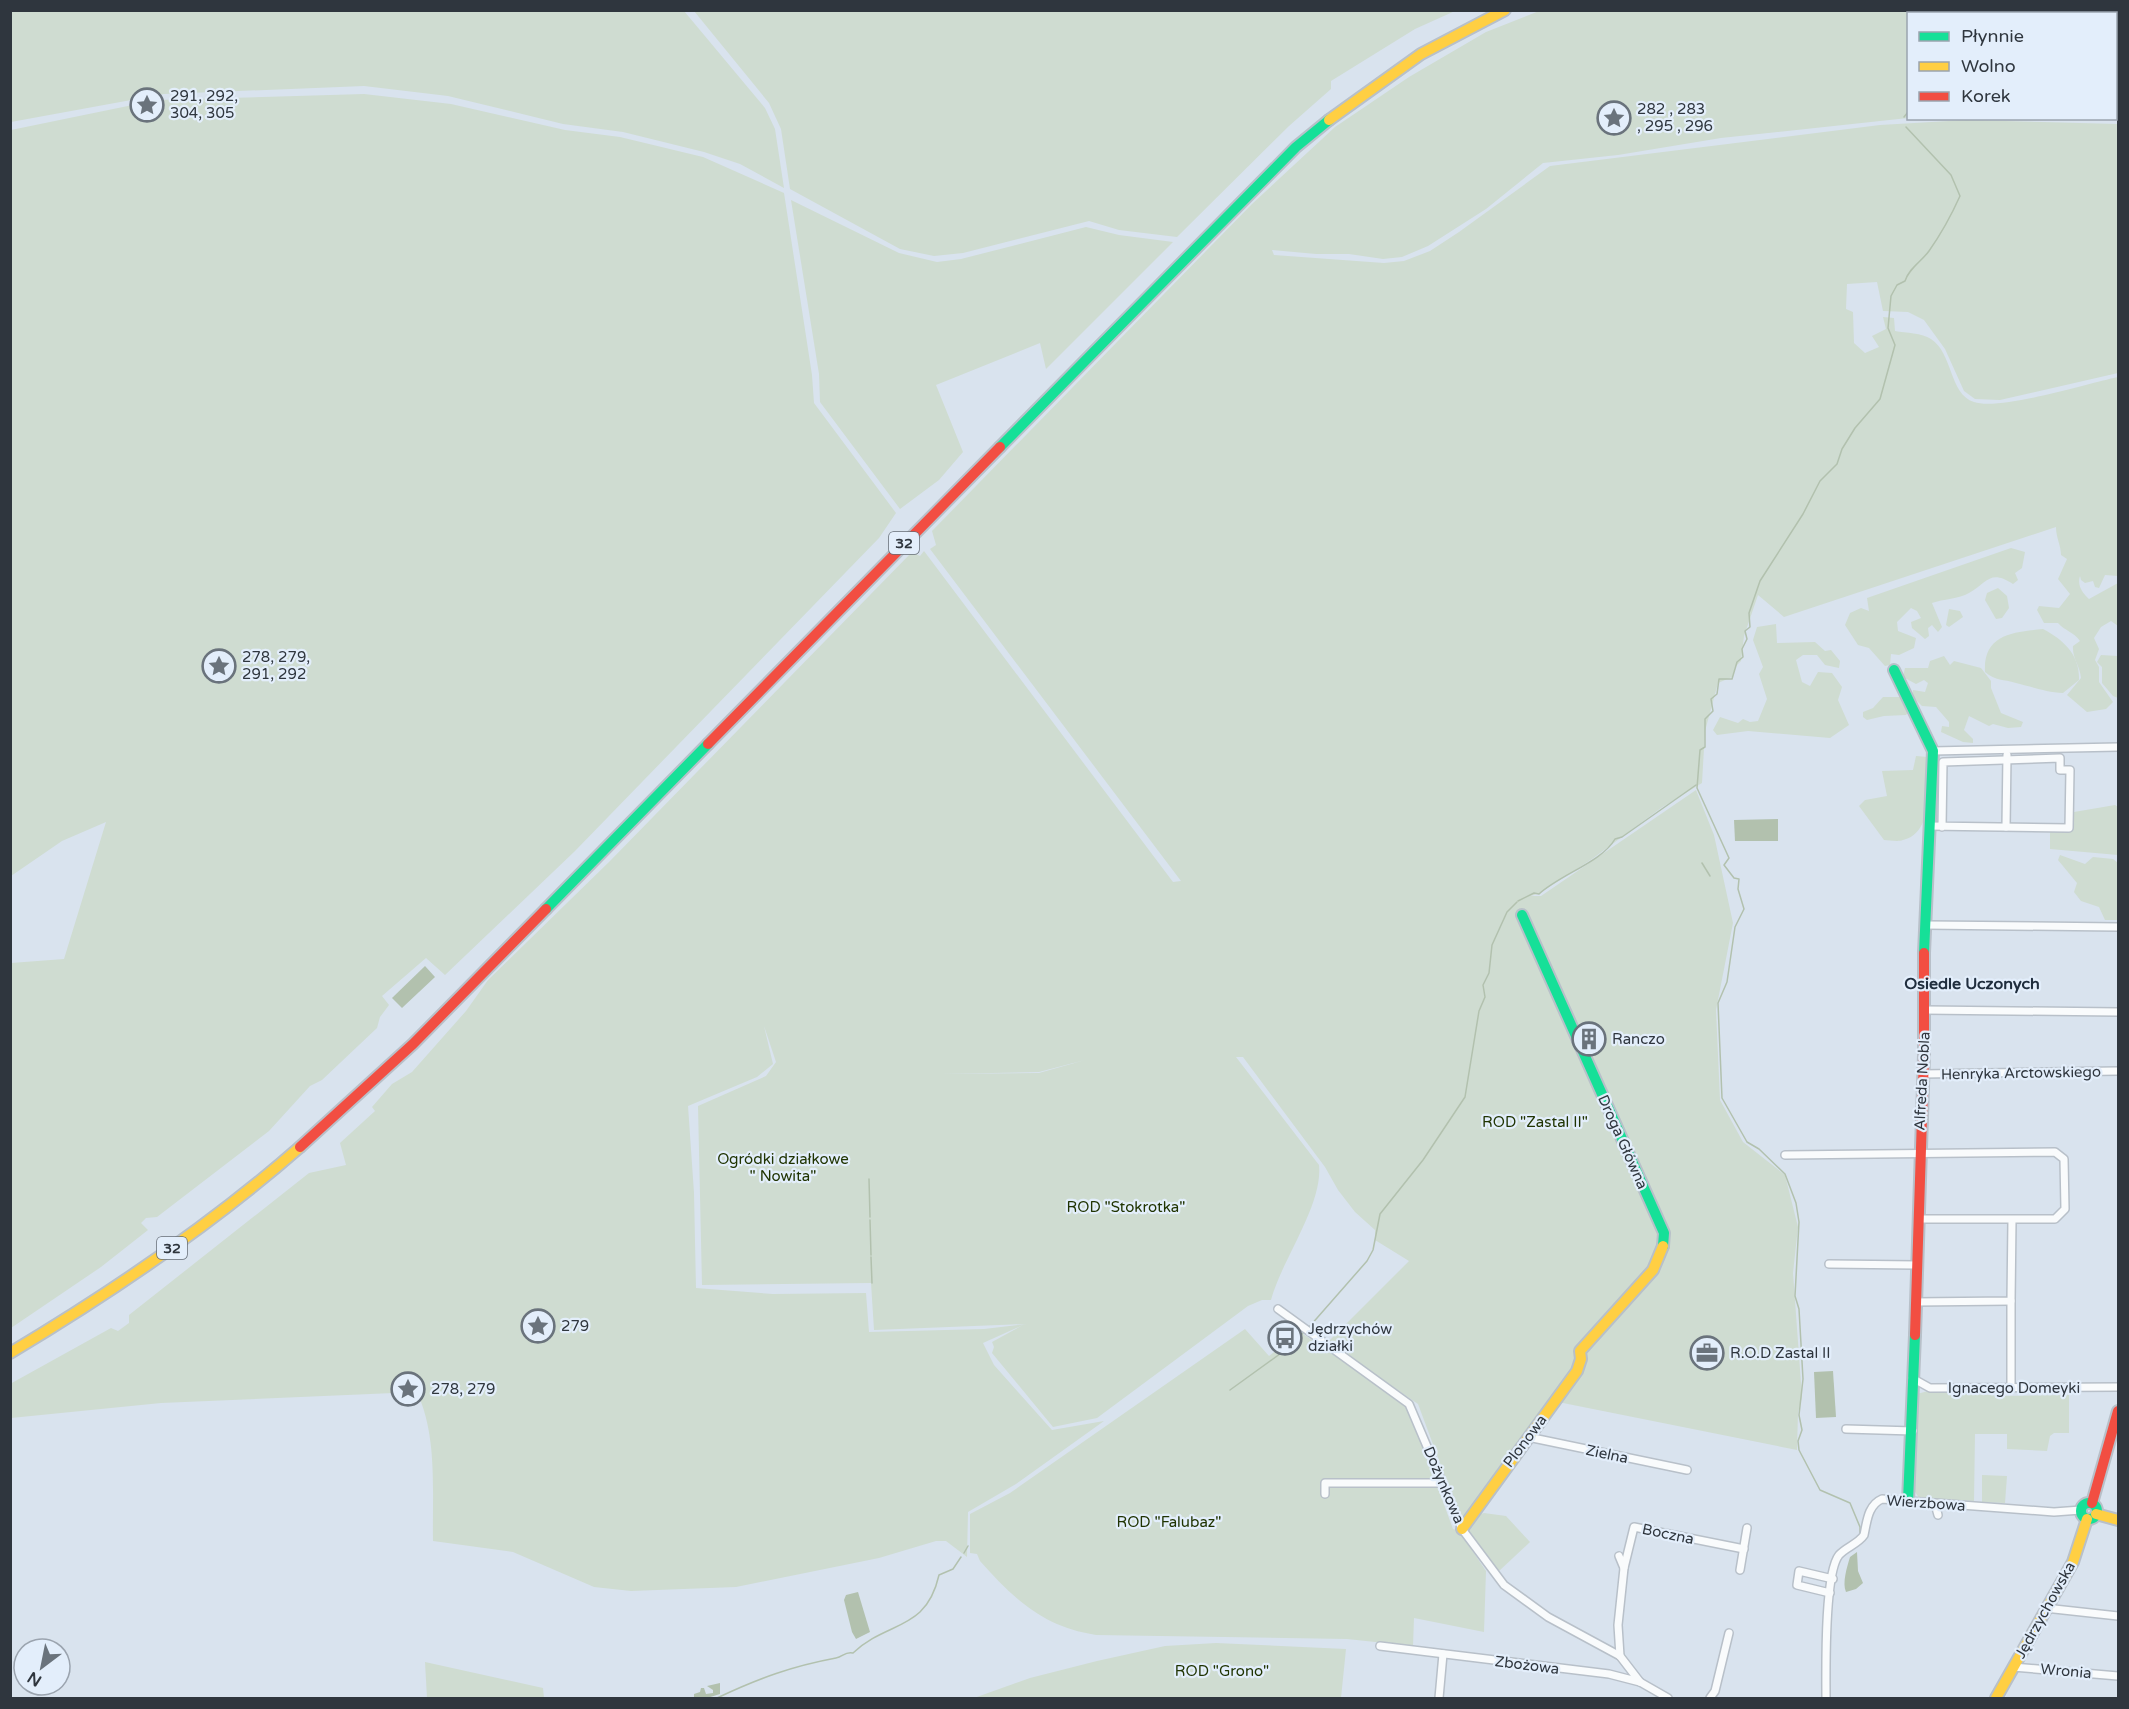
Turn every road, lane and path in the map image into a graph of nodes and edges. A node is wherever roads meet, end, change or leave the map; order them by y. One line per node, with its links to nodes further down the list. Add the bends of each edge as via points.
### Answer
1 (1505, 10): 27 (main road, 32, via 1462,30 1380,79 1296,147 412,1044 323,1128 218,1214 130,1278)
2 (1894, 670): 5 (main road, Alfreda Nobla)
3 (2118, 747): 4 (street)
4 (2007, 748): 5 (street); 6 (street)
5 (1933, 751): 7 (main road, Alfreda Nobla)
6 (2007, 759): 8 (street, via 1943,762); 9 (street); 9 (street, via 2060,759 2060,770 2070,770 2070,804 2069,828)
7 (1929, 826): 8 (street); 11 (main road, Alfreda Nobla)
8 (1942, 827): 9 (street)
9 (2006, 827)
10 (1522, 915): 26 (main road, Droga Główna, via 1664,1233 1660,1257 1653,1270)
11 (1926, 925): 12 (street); 13 (main road, Alfreda Nobla)
12 (2118, 927)
13 (1925, 1010): 14 (street); 16 (main road, Alfreda Nobla)
14 (2118, 1012)
15 (2118, 1071): 16 (street, Henryka Arctowskiego)
16 (1923, 1074): 17 (main road, Alfreda Nobla)
17 (1919, 1152): 18 (street); 19 (main road, Alfreda Nobla); 20 (street, via 2055,1152 2064,1159 2065,1209 2055,1219)
18 (1785, 1155)
19 (1918, 1219): 20 (street); 22 (main road, Alfreda Nobla)
20 (2012, 1220): 23 (street)
21 (1829, 1264): 22 (street)
22 (1916, 1266): 24 (main road, Alfreda Nobla)
23 (2011, 1301): 24 (street); 29 (street)
24 (1915, 1302): 28 (main road, Alfreda Nobla)
25 (1278, 1309): 36 (street, Dożynkowa, via 1409,1404)
26 (1580, 1351): 34 (main road, Plonowa, via 1577,1371)
27 (10, 1353)
28 (1912, 1378): 29 (street, Ignacego Domeyki, via 1930,1388); 33 (main road, Alfreda Nobla)
29 (2011, 1388): 30 (street, Ignacego Domeyki)
30 (2118, 1388)
31 (2118, 1411): 40 (main road, Jędrzychowska)
32 (1846, 1429): 33 (street)
33 (1912, 1431): 38 (main road, Alfreda Nobla)
34 (1528, 1437): 35 (street, Zielna); 44 (main road, Plonowa)
35 (1687, 1470)
36 (1441, 1483): 37 (street, via 1325,1483); 44 (street, Dożynkowa)
37 (1325, 1494)
38 (1908, 1501): 39 (street, Wierzbowa); 49 (street, Wierzbowa, via 1878,1501 1867,1518 1861,1539 1837,1558)
39 (1935, 1504): 40 (street, Wierzbowa); 41 (street)
40 (2089, 1512): 42 (main road); 51 (main road, Jędrzychowska, via 2075,1556)
41 (1938, 1515)
42 (2118, 1520)
43 (1747, 1528): 45 (street)
44 (1462, 1529): 56 (street, Dożynkowa, via 1511,1592 1576,1634)
45 (1744, 1549): 47 (street, Boczna, via 1634,1527); 48 (street)
46 (1619, 1556): 47 (street, Boczna)
47 (1624, 1568): 56 (street, Boczna, via 1618,1625)
48 (1740, 1570)
49 (1833, 1579): 50 (street, Wierzbowa); 50 (street, via 1799,1571 1797,1585)
50 (1830, 1593): 63 (street, Wierzbowa)
51 (2045, 1608): 52 (street); 57 (main road, Jędrzychowska)
52 (2118, 1616)
53 (1729, 1633): 62 (street)
54 (1380, 1646): 55 (street, Zbożowa)
55 (1443, 1654): 59 (street, Zbożowa, via 1609,1674); 60 (street)
56 (1620, 1656): 59 (street, Dożynkowa)
57 (2013, 1667): 58 (street, Wronia); 64 (main road, Jędrzychowska)
58 (2118, 1676)
59 (1640, 1682): 61 (street, Zbożowa)
60 (1440, 1698)
61 (1668, 1698)
62 (1710, 1698)
63 (1826, 1698)
64 (1996, 1698)

